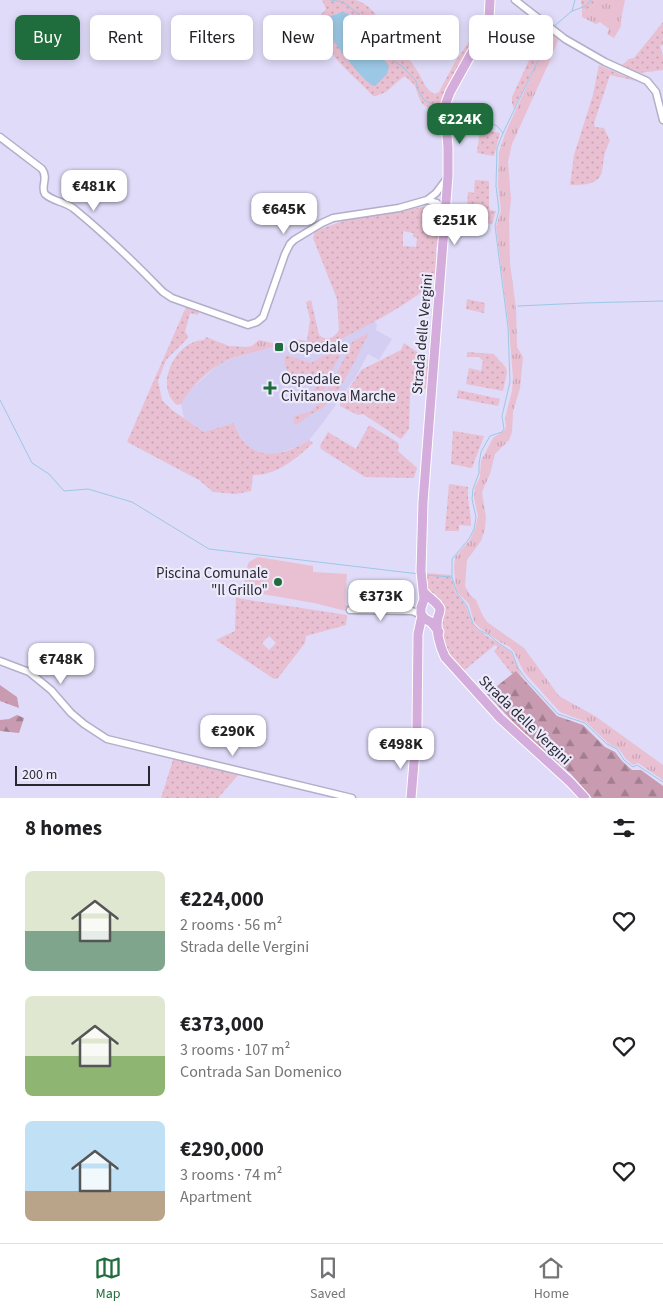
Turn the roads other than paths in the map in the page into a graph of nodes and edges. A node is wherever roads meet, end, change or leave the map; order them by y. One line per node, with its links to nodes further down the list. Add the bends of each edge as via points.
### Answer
1 (490, 0): 5 (main road, Strada delle Vergini, via 486,27 446,103)
2 (515, 0): 3 (street, via 605,62 651,84)
3 (663, 120)
4 (0, 137): 8 (street, via 42,169 46,176 43,189 46,194 78,212 163,292 248,325 263,317 285,254 294,240 333,218 399,208)
5 (448, 176): 6 (street); 7 (main road, Strada delle Vergini)
6 (436, 193): 7 (street); 8 (street)
7 (447, 197): 9 (street); 10 (main road, Strada delle Vergini)
8 (427, 200): 9 (street)
9 (437, 203): 10 (street)
10 (446, 212): 11 (main road, Strada delle Vergini, via 424,502)
11 (423, 591): 12 (main road); 14 (main road, Strada delle Vergini)
12 (434, 601): 14 (main road, via 427,601); 14 (main road, Strada delle Vergini, via 440,609)
13 (350, 610): 14 (street)
14 (426, 614): 17 (main road, via 418,634 417,727); 18 (main road, Strada delle Vergini, via 438,632 441,650 461,676 500,718)
15 (0, 661): 16 (street, via 29,672 52,690 71,713 107,739)
16 (352, 798)
17 (411, 798)
18 (585, 798)

